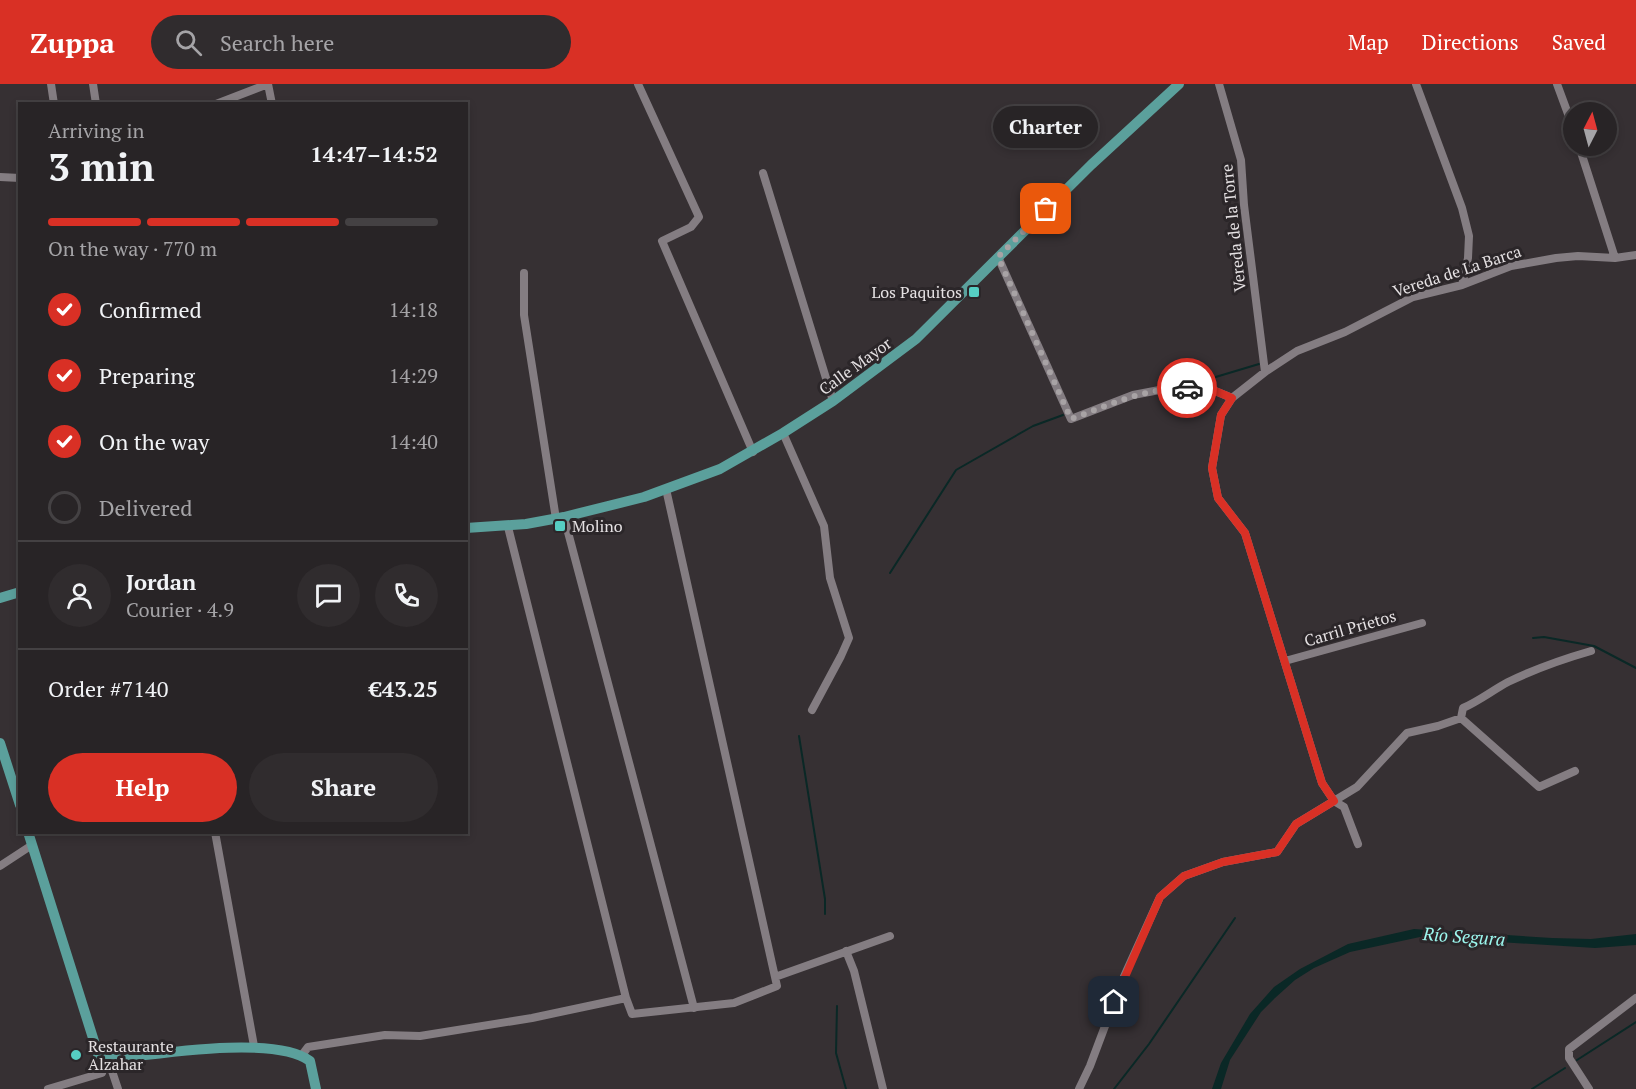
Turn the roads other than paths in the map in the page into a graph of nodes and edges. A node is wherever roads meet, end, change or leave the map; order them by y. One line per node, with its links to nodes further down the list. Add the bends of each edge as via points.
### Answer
1 (51, 84): 9 (street)
2 (93, 84): 10 (street)
3 (268, 84): 11 (street); 12 (street)
4 (638, 84): 27 (street, via 699,217 691,227 662,241)
5 (1179, 84): 19 (main road, Calle Mayor)
6 (1219, 84): 23 (street, Vereda de la Torre, via 1241,160)
7 (1416, 84): 22 (street, via 1440,143 1469,236)
8 (1557, 84): 13 (street)
9 (54, 102)
10 (96, 102)
11 (221, 102)
12 (272, 102)
13 (1564, 102)
14 (1582, 156): 20 (street)
15 (763, 173): 25 (street)
16 (0, 177): 17 (street)
17 (18, 178)
18 (1636, 255): 20 (street, Vereda de La Barca)
19 (998, 257): 24 (street, via 1071,419 1133,395 1170,388 1208,388); 25 (main road, Calle Mayor, via 916,339)
20 (1615, 258): 22 (street, Vereda de La Barca, via 1556,258 1511,266)
21 (524, 273): 29 (street, via 524,315)
22 (1462, 285): 23 (street, Vereda de La Barca, via 1413,297 1298,351)
23 (1265, 372): 24 (street, Vereda de La Barca)
24 (1232, 398): 36 (street, via 1221,415 1212,468 1218,498 1245,533)
25 (834, 401): 26 (main road, Calle Mayor)
26 (783, 433): 27 (main road, Calle Mayor); 37 (street, via 824,526 830,578 849,638)
27 (753, 452): 28 (main road, Calle Mayor)
28 (666, 489): 29 (main road, Calle Mayor); 50 (street)
29 (560, 518): 30 (main road, Calle Mayor); 53 (street)
30 (508, 526): 31 (main road, Calle Mayor); 51 (street)
31 (468, 528)
32 (18, 593): 33 (main road)
33 (0, 598)
34 (1422, 623): 36 (street, Carril Prietos)
35 (1591, 651): 38 (street, via 1506,684 1464,708)
36 (1285, 662): 42 (street, via 1322,783)
37 (812, 710)
38 (1461, 718): 40 (street, via 1539,787); 42 (street, via 1407,733 1357,787)
39 (0, 744): 41 (main road)
40 (1575, 771)
41 (18, 799)
42 (1334, 801): 45 (street, via 1344,807); 61 (street, via 1296,824 1277,852 1223,862 1184,876 1160,897)
43 (29, 834): 46 (main road)
44 (215, 834): 54 (street)
45 (1358, 844)
46 (32, 845): 47 (street); 56 (main road, via 99,1057)
47 (0, 866)
48 (890, 936): 49 (street)
49 (846, 951): 50 (street); 60 (street)
50 (775, 977): 53 (street, via 777,986 734,1003)
51 (626, 998): 53 (street, via 632,1014); 55 (street, via 420,1036 385,1035 308,1047)
52 (1636, 998): 62 (street, via 1569,1049 1569,1059)
53 (694, 1008)
54 (254, 1046): 55 (main road); 56 (main road)
55 (302, 1055): 59 (main road, via 310,1061)
56 (105, 1060): 57 (street, via 102,1072); 58 (street)
57 (48, 1089)
58 (118, 1089)
59 (316, 1089)
60 (883, 1089)
61 (1078, 1089)
62 (1589, 1089)

